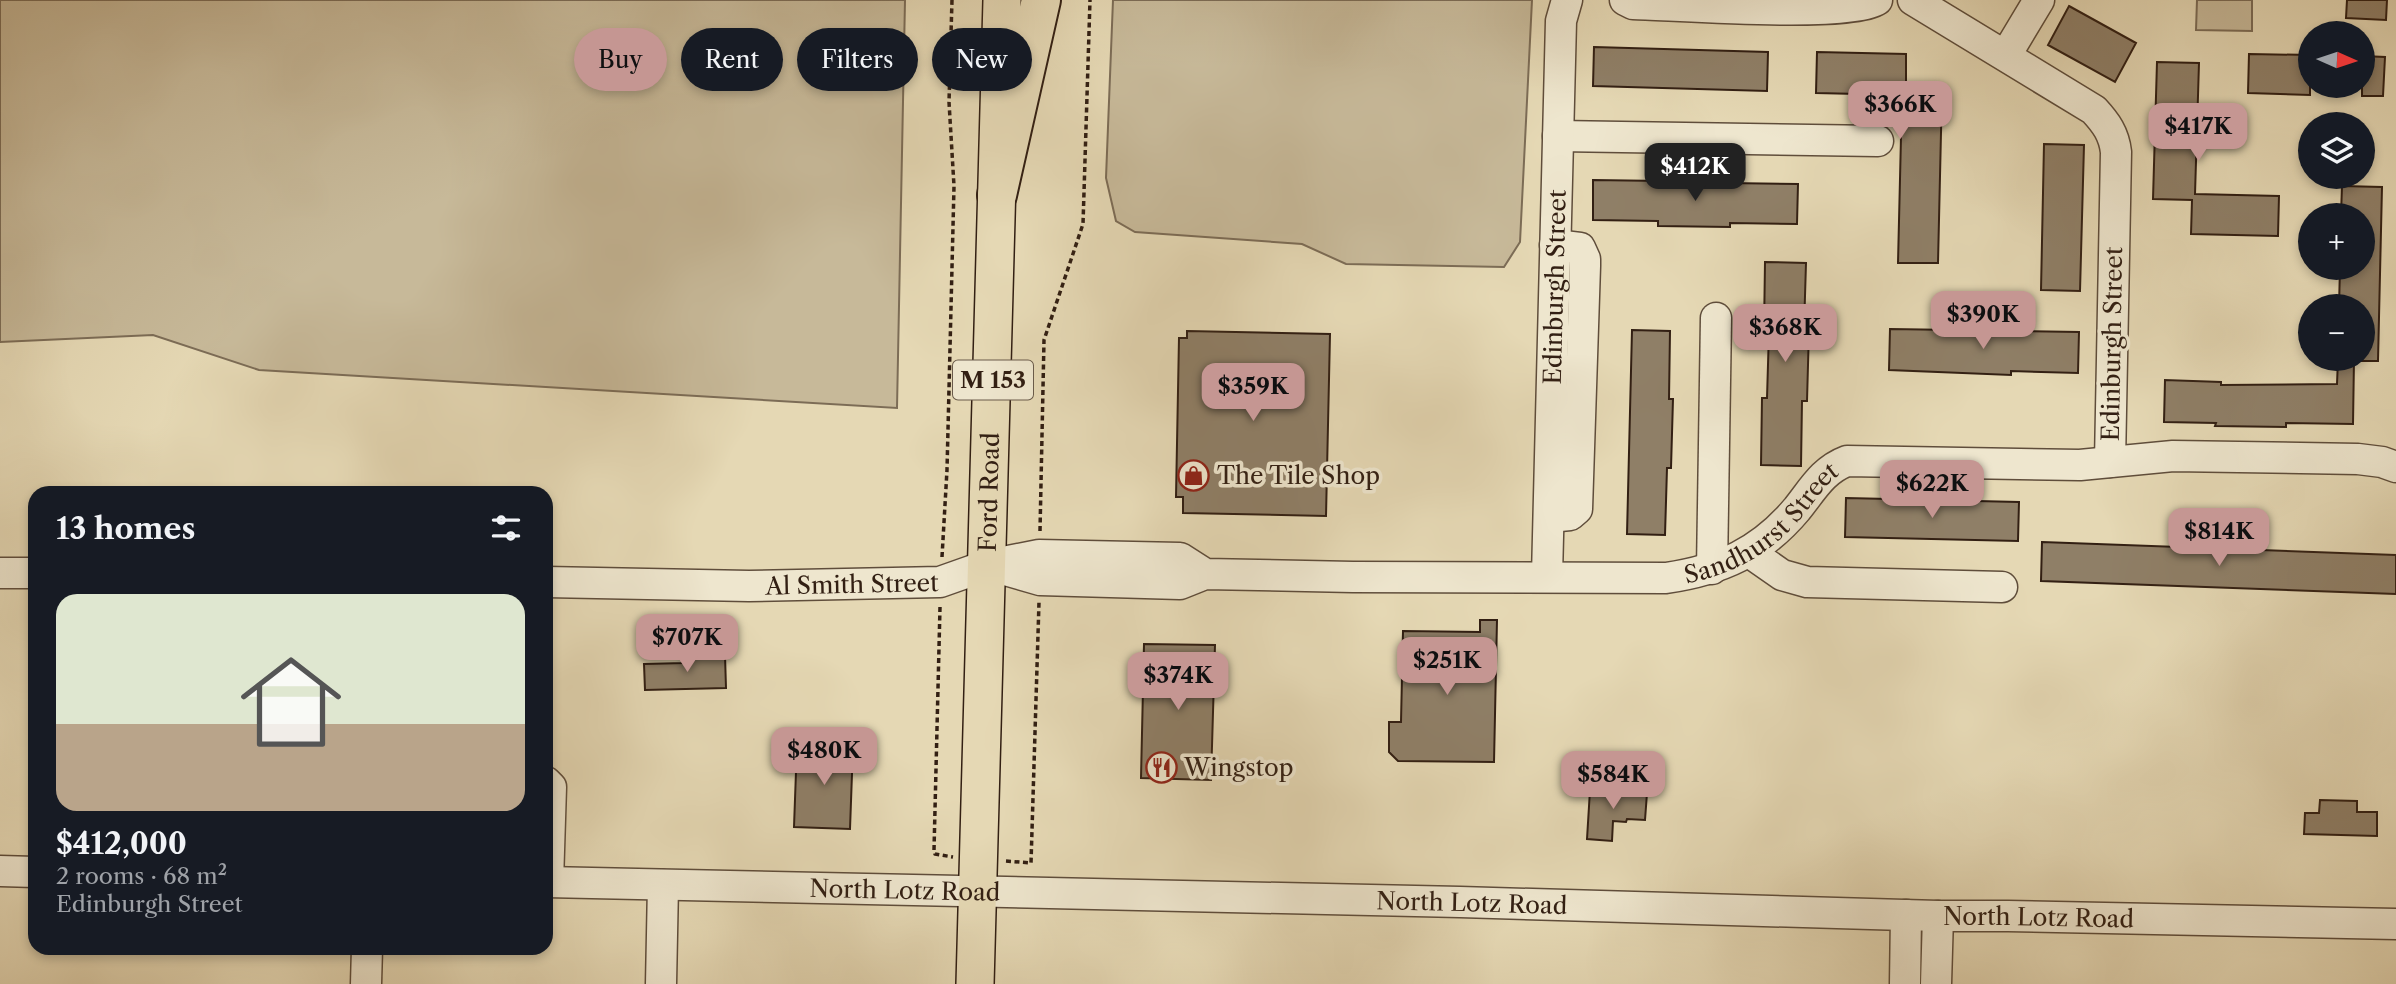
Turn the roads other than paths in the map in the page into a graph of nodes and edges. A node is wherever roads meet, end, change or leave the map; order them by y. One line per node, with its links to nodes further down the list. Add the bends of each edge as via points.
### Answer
1 (1002, 0): 11 (main road, Ford Road / M 153)
2 (1041, 0): 11 (highway)
3 (1567, 0): 9 (street, Edinburgh Street, via 1561,21)
4 (1625, 0): 5 (street, via 1633,4 1807,9 1858,7)
5 (1877, 0)
6 (1913, 0): 8 (street, Edinburgh Street)
7 (2039, 0): 8 (street)
8 (2006, 55): 13 (street, Edinburgh Street, via 2094,110 2115,141)
9 (1558, 136): 10 (street); 20 (street, Edinburgh Street)
10 (1878, 141)
11 (997, 195): 16 (main road, Ford Road / M 153)
12 (1716, 318): 17 (street)
13 (2110, 462): 14 (street, Sandhurst Street, via 2173,456 2358,459); 15 (street, Sandhurst Street, via 1847,461 1824,474 1796,510)
14 (2396, 467)
15 (1749, 552): 17 (street, Sandhurst Street); 22 (street, via 1782,575 1807,582)
16 (988, 565): 20 (street, Sandhurst Street, via 1039,555 1180,558 1205,574); 21 (street, Al Smith Street, via 940,582 749,586); 27 (main road, Ford Road / M 153)
17 (1712, 569): 20 (street, Sandhurst Street, via 1667,578)
18 (0, 573): 19 (street)
19 (28, 573)
20 (1547, 576)
21 (553, 582)
22 (2002, 587)
23 (0, 871): 24 (street)
24 (28, 872)
25 (553, 882): 26 (street, North Lotz Road)
26 (663, 885): 27 (street, North Lotz Road); 33 (street)
27 (978, 893): 28 (street, North Lotz Road); 34 (main road, Ford Road / M 153)
28 (1906, 915): 29 (street, North Lotz Road); 35 (street)
29 (1938, 916): 30 (street, North Lotz Road); 36 (street)
30 (2396, 923)
31 (366, 955): 32 (street)
32 (366, 984)
33 (661, 984)
34 (975, 984)
35 (1905, 984)
36 (1936, 984)

